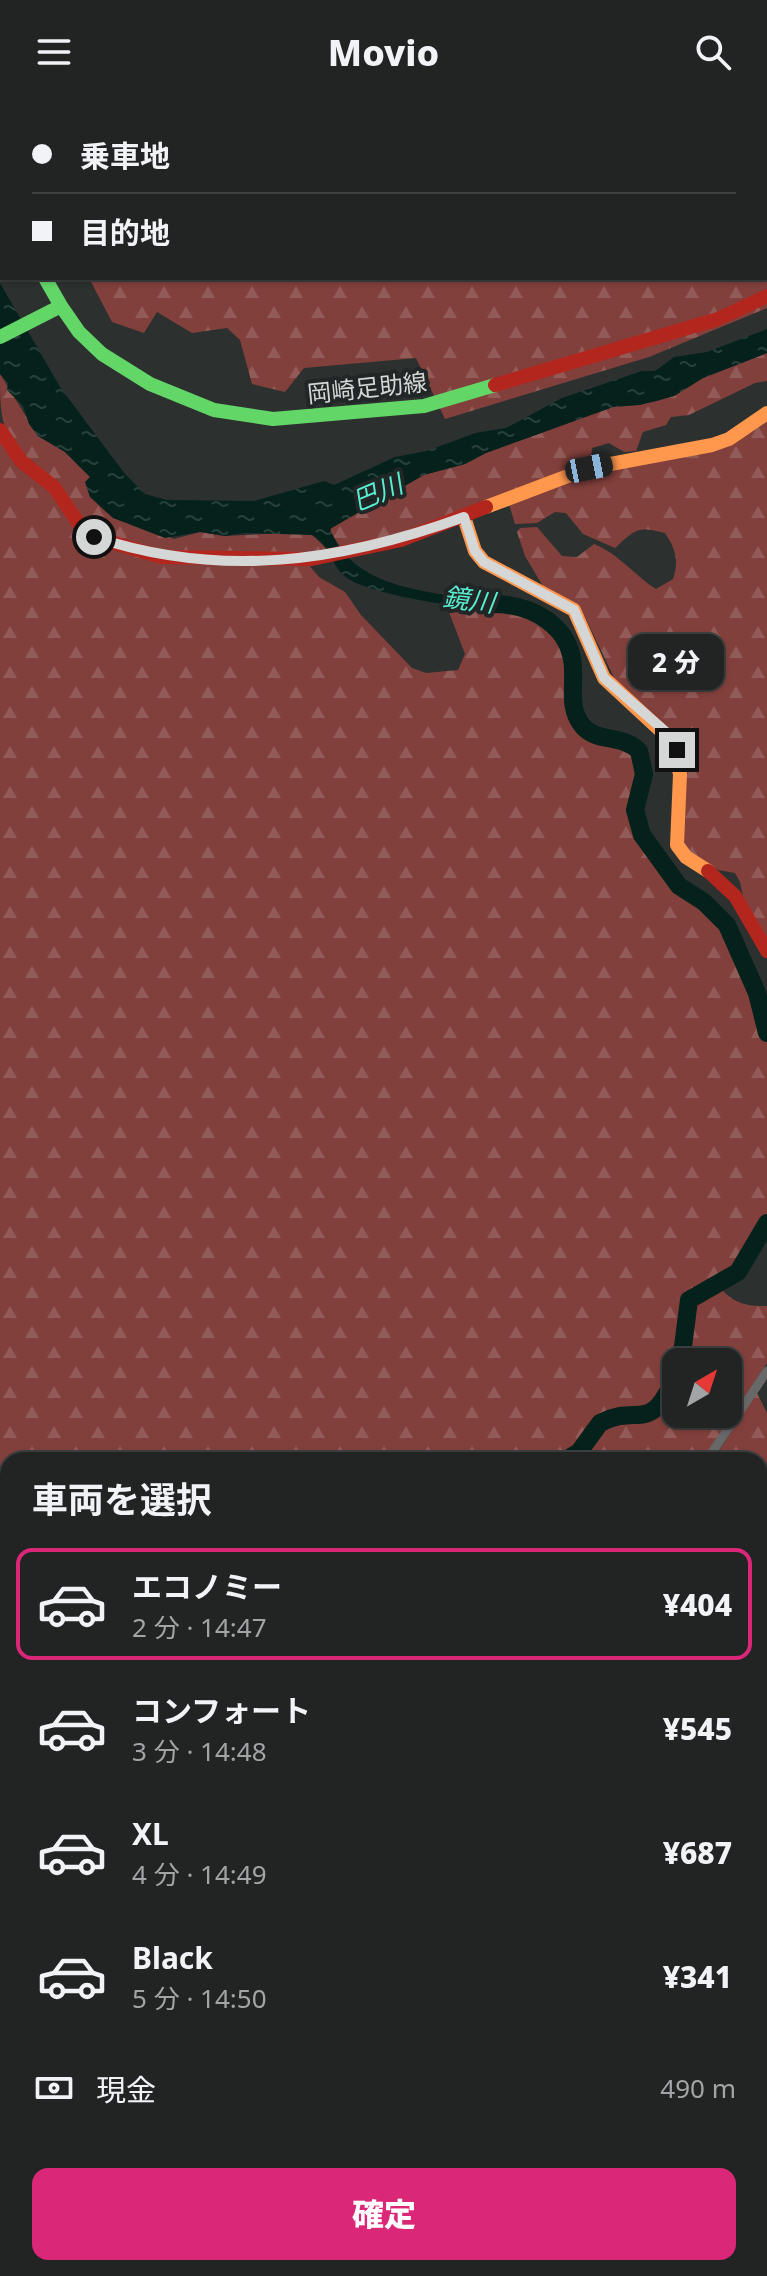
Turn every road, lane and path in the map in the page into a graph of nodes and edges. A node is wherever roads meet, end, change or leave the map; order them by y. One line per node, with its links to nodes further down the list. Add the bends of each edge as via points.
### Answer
1 (46, 280): 3 (street, 岡崎足助線)
2 (767, 296): 3 (street, 岡崎足助線, via 718,319 424,406 273,419 214,410 116,366)
3 (55, 310): 4 (street)
4 (0, 337)
5 (767, 413): 7 (street, via 712,445 589,468)
6 (0, 430): 7 (street, via 21,461 54,487 94,537 161,557 322,557 401,540)
7 (464, 517): 8 (street, via 484,562 574,610 604,678 672,741 680,774 677,845 690,862 713,873 731,891)
8 (767, 951)
9 (767, 1371): 10 (street)
10 (712, 1452)

